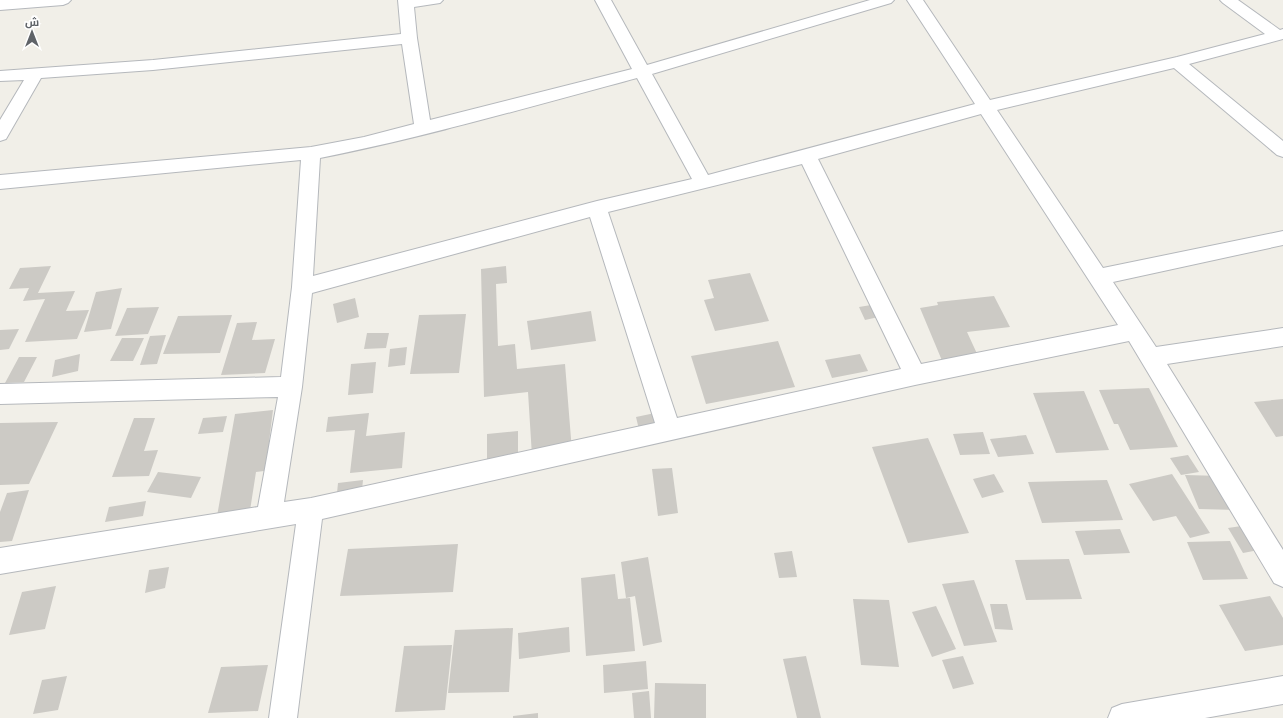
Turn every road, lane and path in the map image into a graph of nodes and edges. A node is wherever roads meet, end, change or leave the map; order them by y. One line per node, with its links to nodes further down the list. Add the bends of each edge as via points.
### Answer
1 (63, 0): 8 (street)
2 (435, 0): 7 (street)
3 (603, 0): 12 (street)
4 (886, 0): 12 (street)
5 (915, 0): 15 (street)
6 (1228, 0): 9 (street)
7 (407, 2): 10 (street)
8 (0, 5)
9 (1280, 34): 11 (street)
10 (409, 38): 13 (street); 16 (street)
11 (1177, 62): 15 (street); 18 (street)
12 (641, 72): 16 (street); 22 (street)
13 (35, 74): 14 (street); 17 (street)
14 (0, 76)
15 (986, 107): 20 (street); 25 (street)
16 (423, 129): 19 (street, via 364,144)
17 (0, 135)
18 (1283, 151)
19 (311, 153): 21 (street); 26 (street)
20 (807, 156): 22 (street); 30 (street)
21 (0, 182)
22 (703, 183): 23 (street)
23 (597, 208): 26 (street); 33 (street)
24 (1283, 238): 25 (street)
25 (1098, 277): 27 (street)
26 (302, 287): 31 (street)
27 (1134, 331): 29 (street); 30 (street)
28 (1283, 337): 29 (street)
29 (1150, 357): 37 (street)
30 (915, 374): 33 (street)
31 (292, 387): 32 (street); 35 (street)
32 (0, 394)
33 (669, 430): 34 (street)
34 (311, 510): 35 (street); 39 (street)
35 (269, 516): 36 (street)
36 (0, 561)
37 (1283, 574)
38 (1283, 690): 40 (street)
39 (283, 718)
40 (1122, 718)

